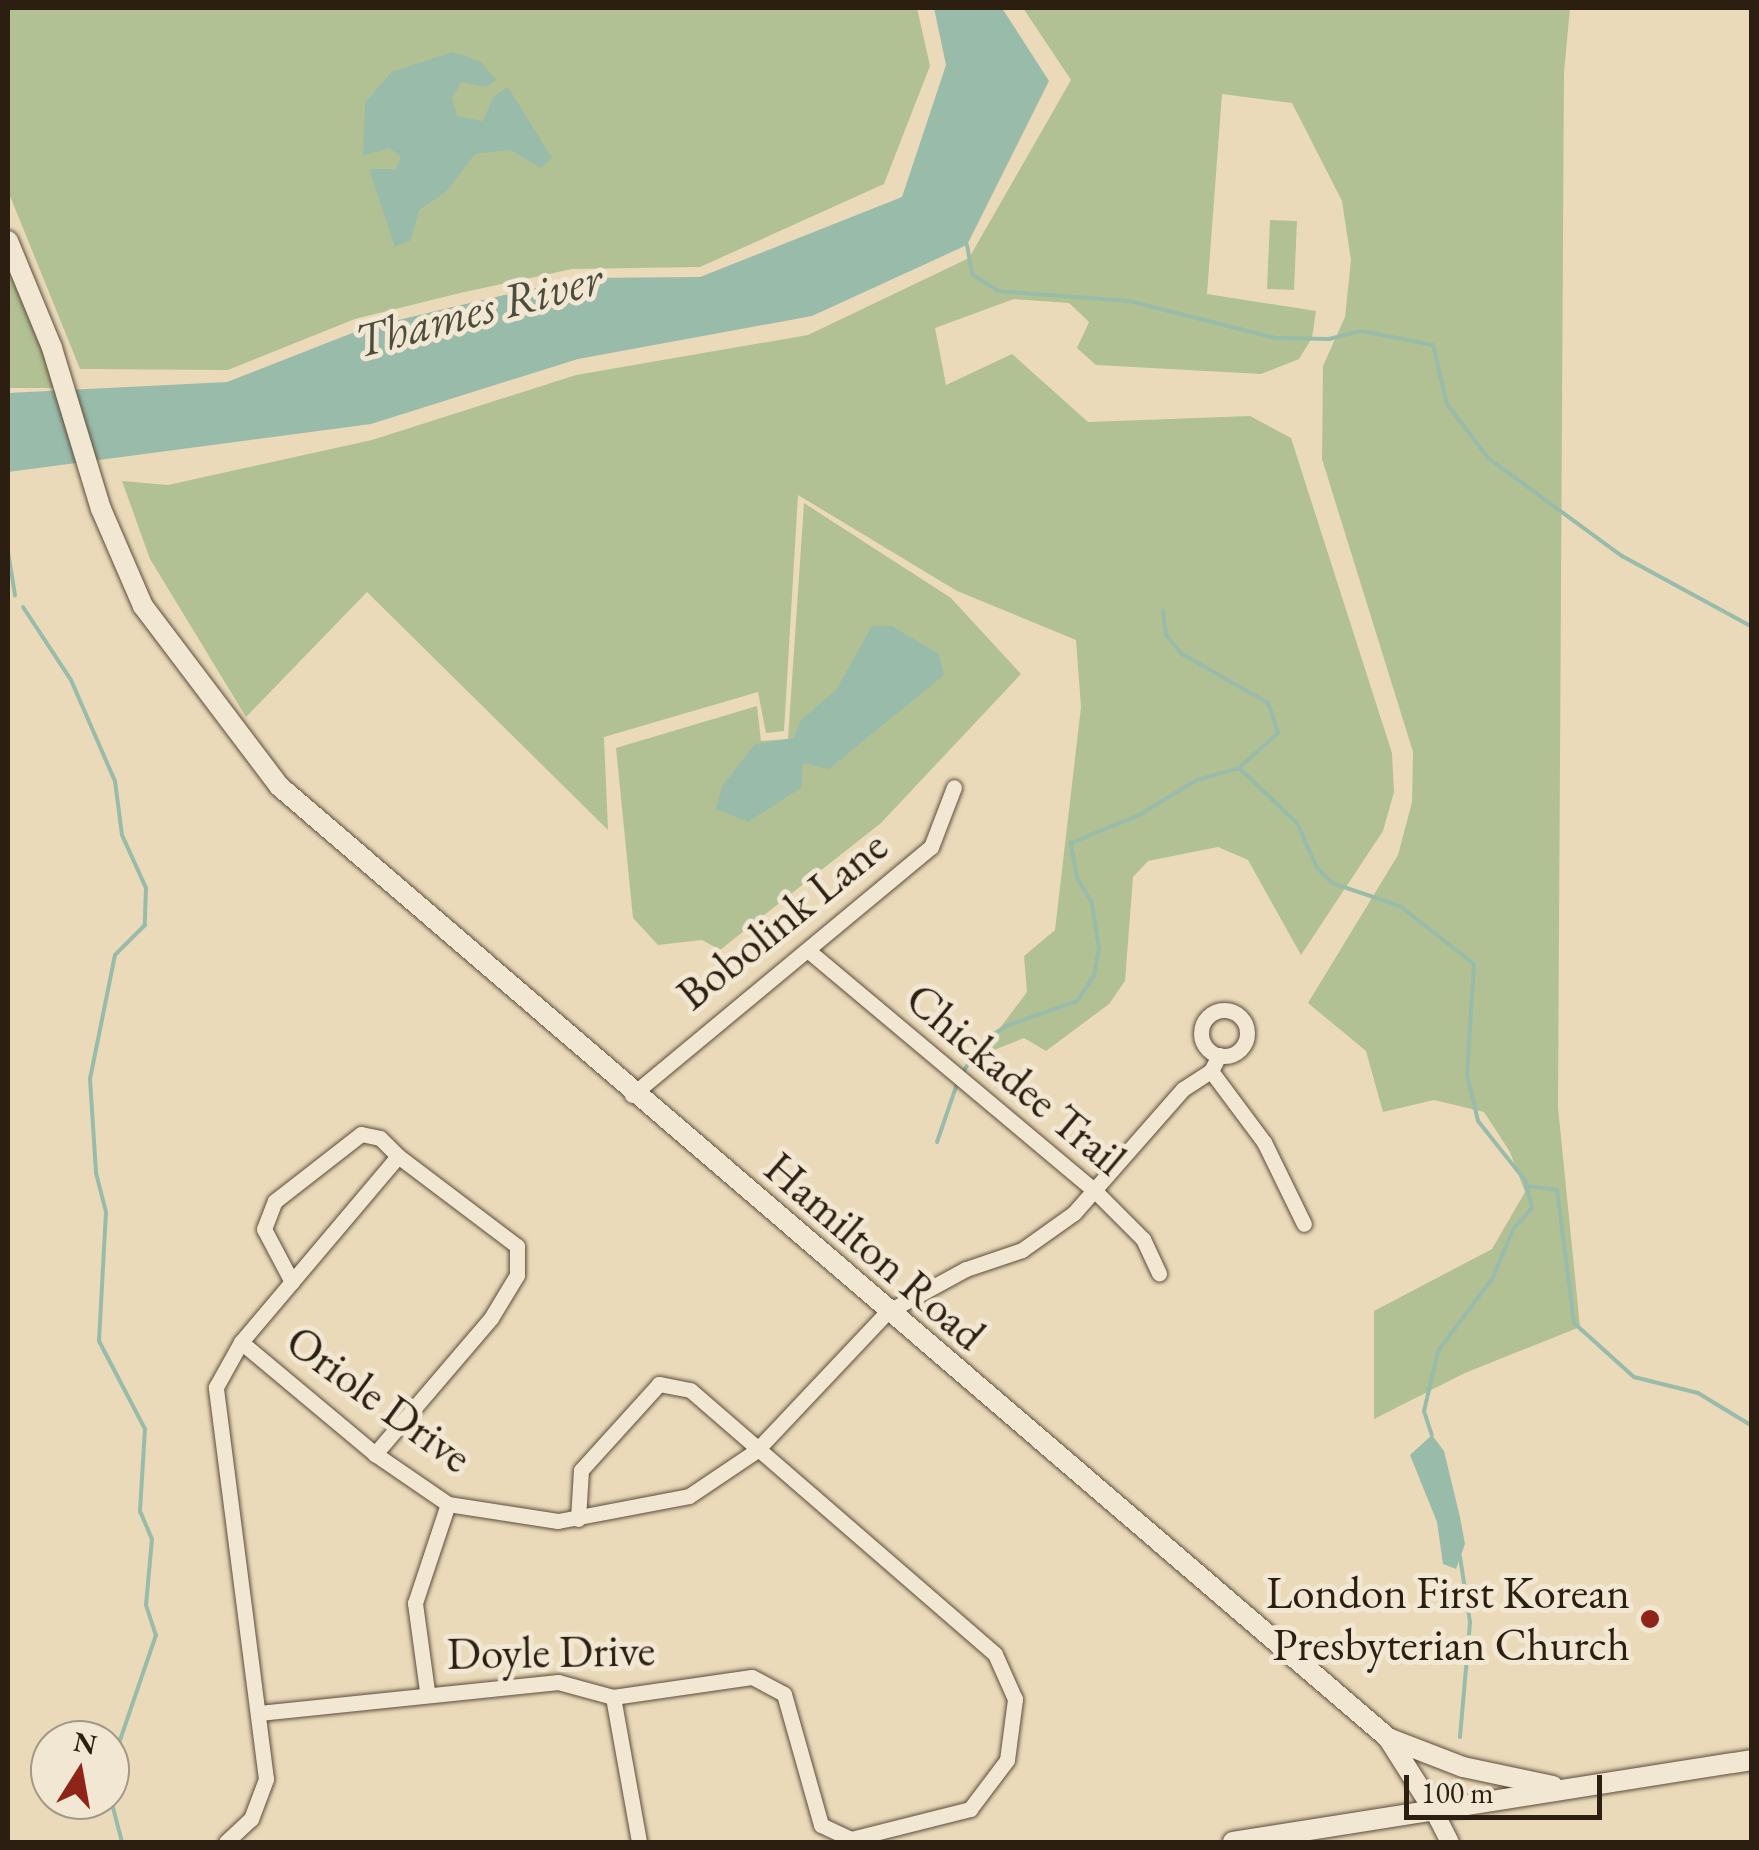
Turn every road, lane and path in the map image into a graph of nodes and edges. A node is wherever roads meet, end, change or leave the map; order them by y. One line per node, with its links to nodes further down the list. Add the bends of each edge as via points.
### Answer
1 (8, 241): 4 (main road, Hamilton Road, via 143,606 280,786)
2 (954, 787): 3 (street, Bobolink Lane, via 931,847)
3 (810, 952): 4 (street, Bobolink Lane); 6 (street, Chickadee Trail)
4 (632, 1094): 10 (main road, Hamilton Road)
5 (398, 1156): 9 (street); 9 (street, via 380,1138 361,1134 275,1201 264,1229); 13 (street, via 518,1246 517,1274 491,1318)
6 (1097, 1193): 7 (street, Oriole Drive, via 1170,1102 1215,1063); 8 (street, Chickadee Trail, via 1142,1239); 10 (street, Oriole Drive, via 1022,1250 966,1270)
7 (1304, 1224)
8 (1159, 1274)
9 (292, 1282): 11 (street)
10 (887, 1312): 12 (street, Oriole Drive); 19 (main road, Hamilton Road)
11 (241, 1342): 13 (street, Oriole Drive); 18 (street, via 216,1387 217,1419)
12 (756, 1451): 15 (street, Oriole Drive, via 690,1496); 15 (street, Doyle Drive, via 690,1390 659,1384 581,1470); 17 (street, Doyle Drive, via 996,1654 1015,1699 1006,1760 970,1809 852,1840 821,1824 784,1694 752,1676)
13 (375, 1454): 14 (street, Oriole Drive)
14 (448, 1504): 15 (street, Oriole Drive); 16 (street, via 415,1603)
15 (578, 1518)
16 (427, 1691): 17 (street, Doyle Drive, via 558,1682); 18 (street, Doyle Drive)
17 (614, 1697): 24 (street)
18 (259, 1713): 23 (street, via 266,1779 251,1820)
19 (1388, 1738): 21 (main road, via 1463,1767); 22 (main road, Hamilton Road)
20 (1752, 1760): 21 (main road)
21 (1567, 1789): 22 (main road)
22 (1434, 1809): 25 (main road); 26 (street)
23 (226, 1842)
24 (639, 1842)
25 (1233, 1842)
26 (1450, 1842)

